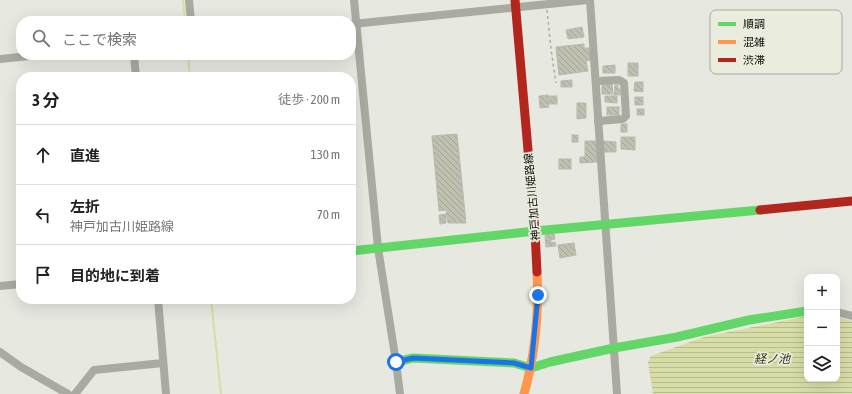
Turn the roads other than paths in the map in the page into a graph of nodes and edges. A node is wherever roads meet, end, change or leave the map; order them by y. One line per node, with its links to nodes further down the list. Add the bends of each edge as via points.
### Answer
1 (189, 0): 5 (street)
2 (354, 0): 6 (street)
3 (589, 0): 4 (street); 13 (street)
4 (515, 4): 7 (street); 17 (street, 神戸加古川姫路線)
5 (191, 16)
6 (354, 16)
7 (356, 23)
8 (356, 42): 18 (street)
9 (16, 57): 10 (street)
10 (0, 59)
11 (134, 60): 12 (street)
12 (136, 72)
13 (596, 81): 14 (street); 14 (street, via 620,80 624,83 626,116 624,119)
14 (598, 121): 16 (street)
15 (852, 200): 16 (street)
16 (605, 225): 17 (street); 26 (street)
17 (535, 231): 18 (street); 30 (street, 神戸加古川姫路線, via 538,295)
18 (378, 248): 19 (street); 28 (street)
19 (356, 250)
20 (16, 284): 21 (street)
21 (0, 286)
22 (158, 304): 29 (street)
23 (804, 311): 26 (street, via 749,320 677,337)
24 (840, 313): 25 (street)
25 (852, 316)
26 (614, 348): 30 (street); 36 (street)
27 (0, 352): 31 (street)
28 (396, 362): 30 (street, via 413,358 506,362); 34 (street)
29 (163, 363): 32 (street, via 94,370); 33 (street)
30 (531, 368): 35 (street, 神戸加古川姫路線)
31 (68, 394)
32 (75, 394)
33 (166, 394)
34 (400, 394)
35 (524, 394)
36 (617, 394)

